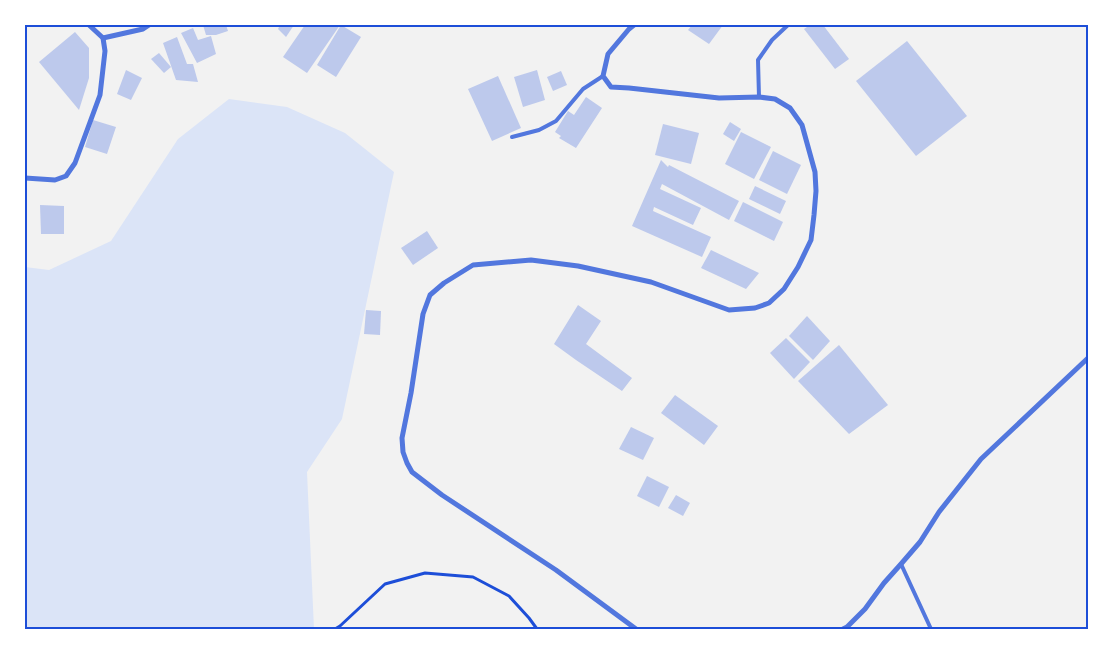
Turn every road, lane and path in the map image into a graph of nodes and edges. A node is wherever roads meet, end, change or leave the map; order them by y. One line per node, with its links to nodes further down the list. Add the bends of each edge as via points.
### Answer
1 (89, 25): 5 (street)
2 (149, 25): 5 (street)
3 (634, 25): 6 (street, via 608,54)
4 (788, 25): 7 (lane, via 758,60)
5 (103, 38): 9 (street, via 105,51 100,95 75,163 66,176 55,180)
6 (603, 76): 7 (street, via 611,87 719,98); 8 (lane, via 583,89 556,121 539,130)
7 (759, 97): 14 (street, via 775,99 790,108 802,125 815,172 816,191 810,240 784,289 769,303 755,308 729,310 651,282 578,266 531,260 473,265 430,295 423,314 402,438 403,452 412,472)
8 (512, 137)
9 (25, 178)
10 (1088, 358): 11 (street, via 981,459)
11 (901, 564): 15 (street, via 865,609); 16 (lane)
12 (335, 629): 13 (path, via 385,584 426,573 472,577 509,596)
13 (536, 629)
14 (636, 629)
15 (844, 629)
16 (931, 629)

